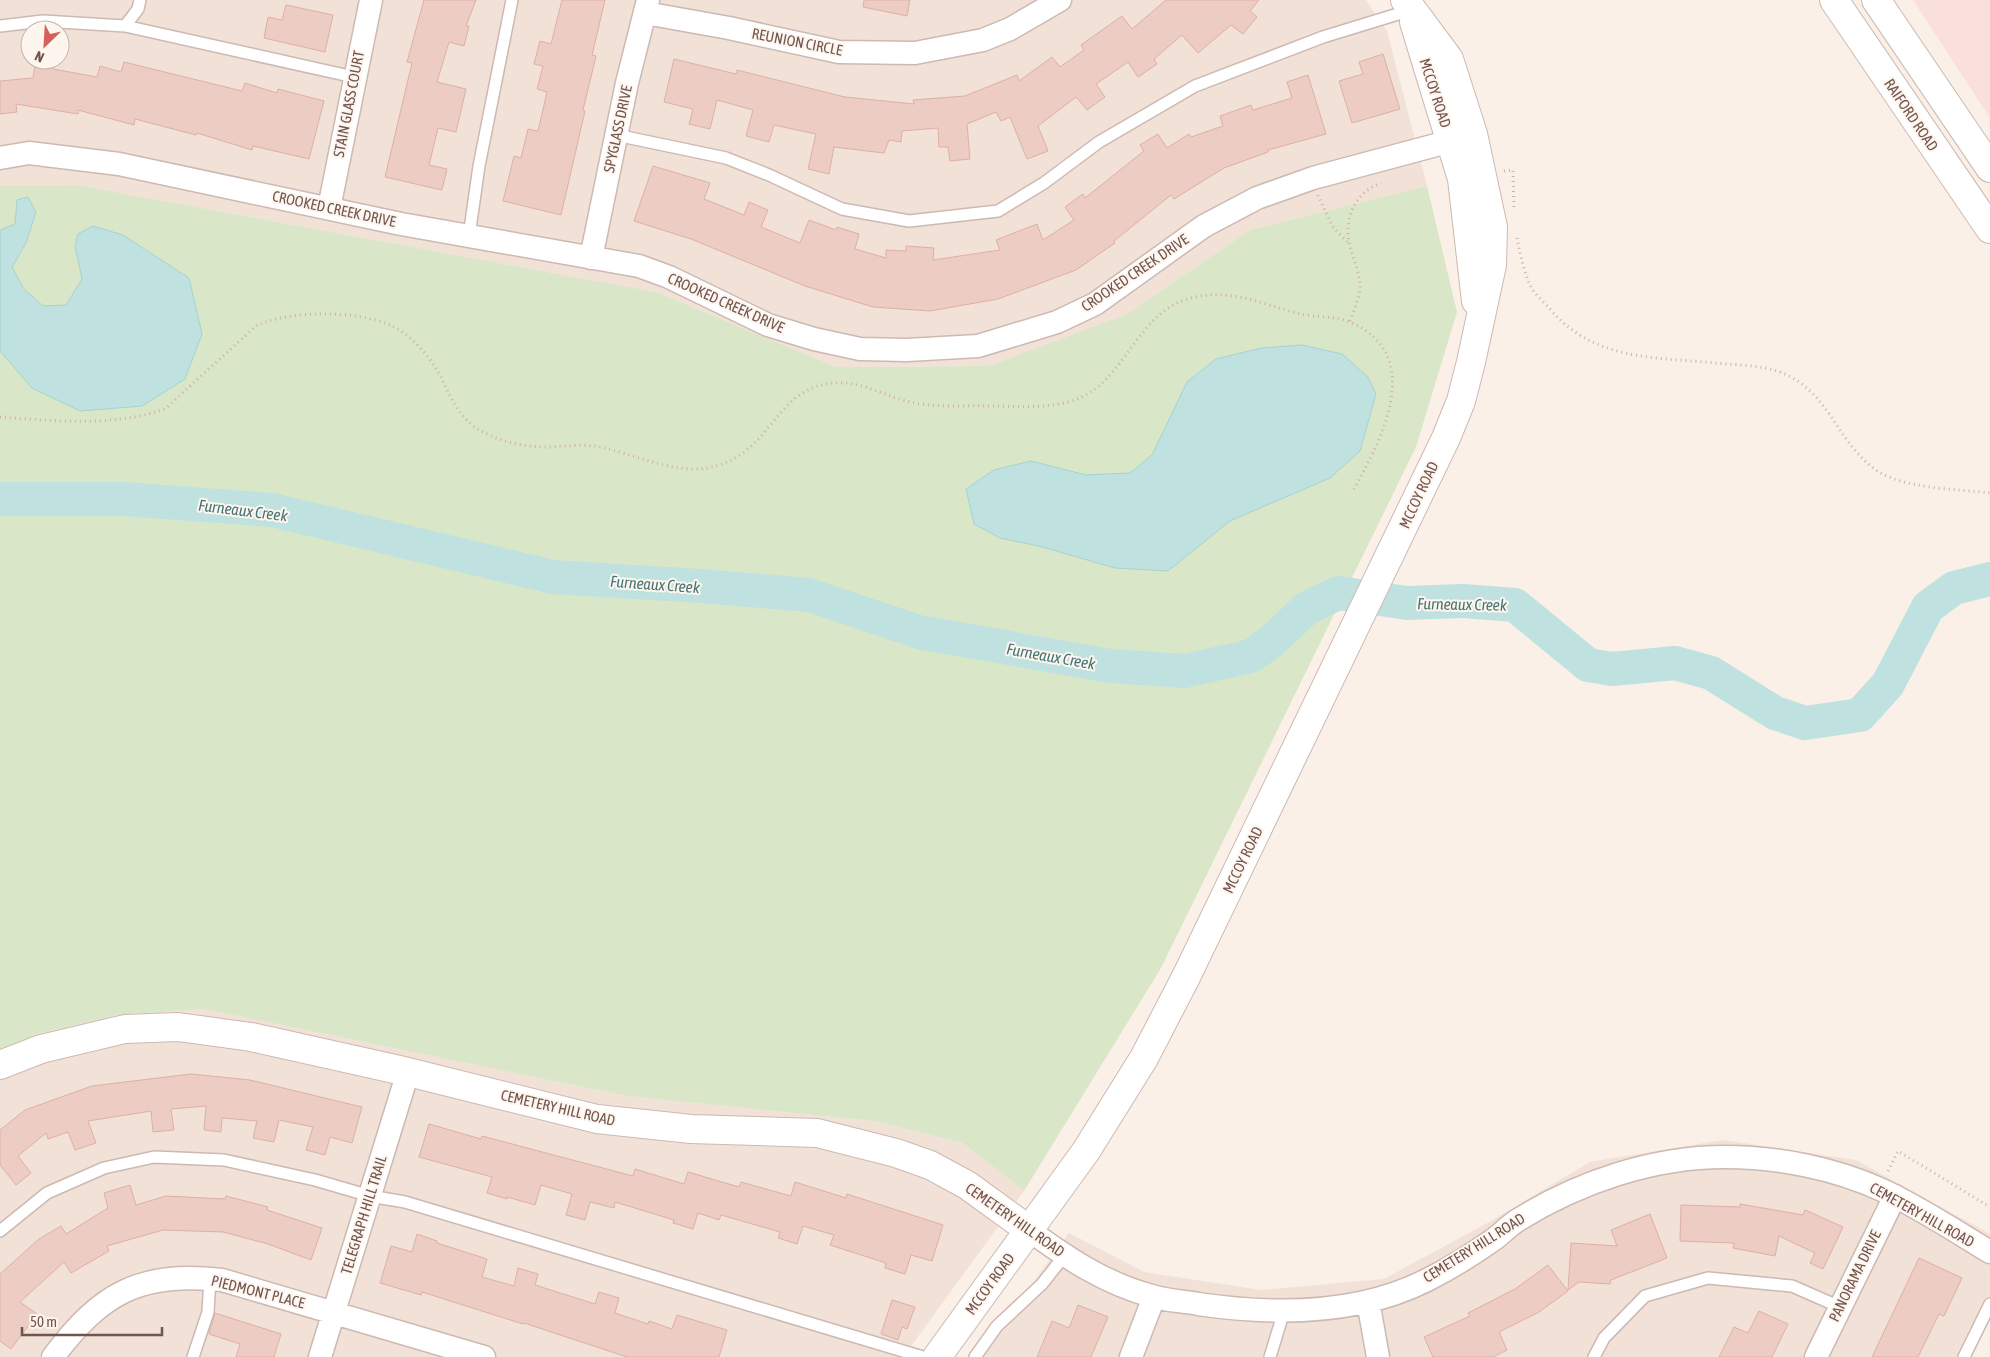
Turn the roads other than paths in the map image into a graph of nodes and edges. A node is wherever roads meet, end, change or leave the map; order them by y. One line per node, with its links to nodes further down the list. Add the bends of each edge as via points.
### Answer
1 (140, 0): 10 (lane, via 138,9)
2 (370, 0): 11 (street, STAIN GLASS COURT)
3 (512, 0): 18 (lane, via 479,166)
4 (1060, 0): 8 (street, REUNION CIRCLE, via 1010,29 983,40 915,53 839,52)
5 (1834, 0): 17 (street, RAIFORD ROAD)
6 (1876, 0): 15 (street)
7 (1408, 5): 12 (lane, via 1195,86 1099,142 1044,183 998,211 909,221 842,209 769,174 726,158); 13 (street, MCCOY ROAD, via 1427,70)
8 (646, 6): 12 (street, SPYGLASS DRIVE)
9 (0, 26): 10 (lane, via 43,21)
10 (125, 26): 11 (lane)
11 (354, 77): 16 (street, STAIN GLASS COURT)
12 (616, 135): 19 (street, SPYGLASS DRIVE)
13 (1462, 138): 19 (street, CROOKED CREEK DRIVE, via 1313,178 1257,198 1204,226 1095,304 1057,322 978,346 860,349 814,339 768,324 662,274 639,266); 24 (street, MCCOY ROAD, via 1462,178 1478,325 1460,401 1341,658 1191,968 1144,1058 1086,1151)
14 (0, 158): 16 (street, CROOKED CREEK DRIVE, via 29,153 119,164)
15 (1990, 168)
16 (329, 208): 18 (street, CROOKED CREEK DRIVE)
17 (1990, 229)
18 (469, 236): 19 (street, CROOKED CREEK DRIVE)
19 (591, 258)
20 (0, 1065): 21 (street, CEMETERY HILL ROAD, via 41,1048 125,1029 178,1027 251,1037)
21 (408, 1072): 22 (street, TELEGRAPH HILL TRAIL); 24 (street, CEMETERY HILL ROAD, via 597,1119 691,1129 817,1133 896,1153 930,1165 967,1185)
22 (370, 1196): 25 (lane, via 224,1160 154,1157 104,1168 47,1194); 33 (street, TELEGRAPH HILL TRAIL); 39 (lane, via 405,1202)
23 (1895, 1196): 26 (street, CEMETERY HILL ROAD); 30 (street, CEMETERY HILL ROAD, via 1839,1174 1793,1164 1725,1157 1656,1165 1584,1186 1518,1220 1491,1242 1426,1280); 32 (street, PANORAMA DRIVE)
24 (1029, 1230): 27 (street, CEMETERY HILL ROAD); 40 (street, MCCOY ROAD)
25 (0, 1231)
26 (1990, 1252)
27 (1064, 1256): 29 (street, CEMETERY HILL ROAD, via 1124,1287); 41 (lane, via 1042,1284 997,1326)
28 (210, 1279): 33 (street, PIEDMONT PLACE); 35 (street, PIEDMONT PLACE, via 194,1277 158,1281 106,1300 78,1326); 36 (lane, via 208,1312)
29 (1154, 1297): 34 (street, CEMETERY HILL ROAD, via 1234,1309); 42 (street)
30 (1368, 1301): 34 (street, CEMETERY HILL ROAD); 44 (street)
31 (1990, 1304): 47 (lane)
32 (1840, 1307): 45 (lane, via 1792,1286 1708,1278 1645,1296 1604,1338); 46 (street, PANORAMA DRIVE)
33 (334, 1311): 37 (street, TELEGRAPH HILL TRAIL); 38 (street, PIEDMONT PLACE)
34 (1284, 1311): 43 (lane)
35 (53, 1357)
36 (193, 1357)
37 (320, 1357)
38 (484, 1357)
39 (923, 1357)
40 (937, 1357)
41 (975, 1357)
42 (1131, 1357)
43 (1270, 1357)
44 (1378, 1357)
45 (1594, 1357)
46 (1816, 1357)
47 (1964, 1357)

